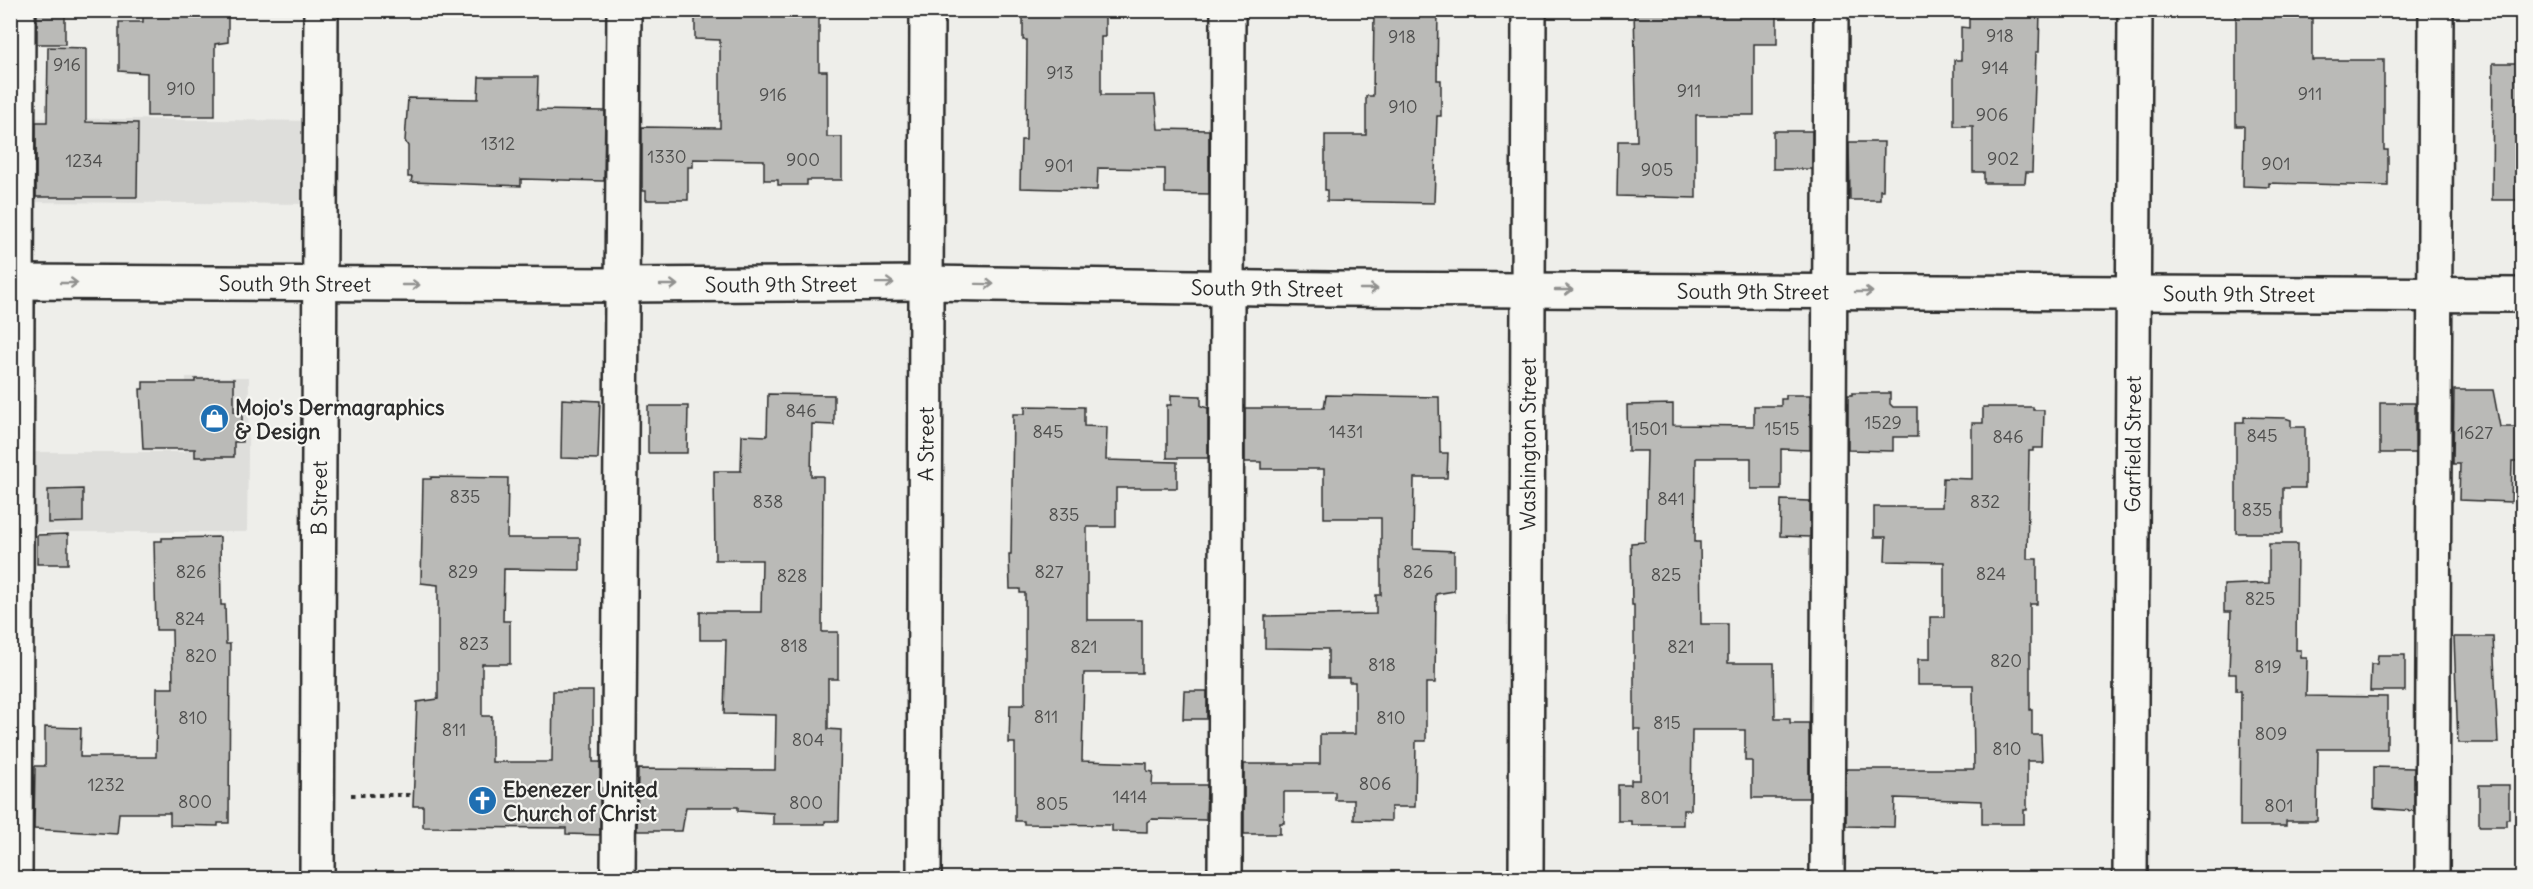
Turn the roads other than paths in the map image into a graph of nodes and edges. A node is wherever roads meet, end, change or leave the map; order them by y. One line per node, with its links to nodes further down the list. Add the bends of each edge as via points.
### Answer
1 (18, 10): 10 (main road)
2 (321, 10): 12 (main road, B Street)
3 (624, 10): 13 (main road)
4 (927, 10): 11 (main road, A Street)
5 (1228, 10): 14 (main road)
6 (1529, 10): 15 (main road, Washington Street)
7 (1831, 10): 16 (main road)
8 (2135, 10): 17 (main road, Garfield Street)
9 (2436, 10): 18 (main road)
10 (13, 282): 12 (main road, South 9th Street, one-way to 12); 20 (main road)
11 (927, 283): 13 (main road, South 9th Street, one-way to 11); 14 (main road, South 9th Street, one-way to 14); 23 (main road, A Street)
12 (321, 285): 13 (main road, South 9th Street, one-way to 13); 21 (main road, B Street)
13 (622, 285): 22 (main road)
14 (1227, 288): 15 (main road, South 9th Street, one-way to 15); 24 (main road)
15 (1529, 290): 16 (main road, South 9th Street, one-way to 16); 25 (main road, Washington Street)
16 (1831, 292): 17 (main road, South 9th Street, one-way to 17); 26 (main road)
17 (2133, 293): 18 (main road, South 9th Street); 27 (main road, Garfield Street)
18 (2436, 294): 19 (main road, South 9th Street); 28 (main road)
19 (2523, 295)
20 (15, 879)
21 (317, 879)
22 (618, 879)
23 (924, 879)
24 (1225, 879)
25 (1526, 879)
26 (1827, 879)
27 (2130, 879)
28 (2432, 879)

